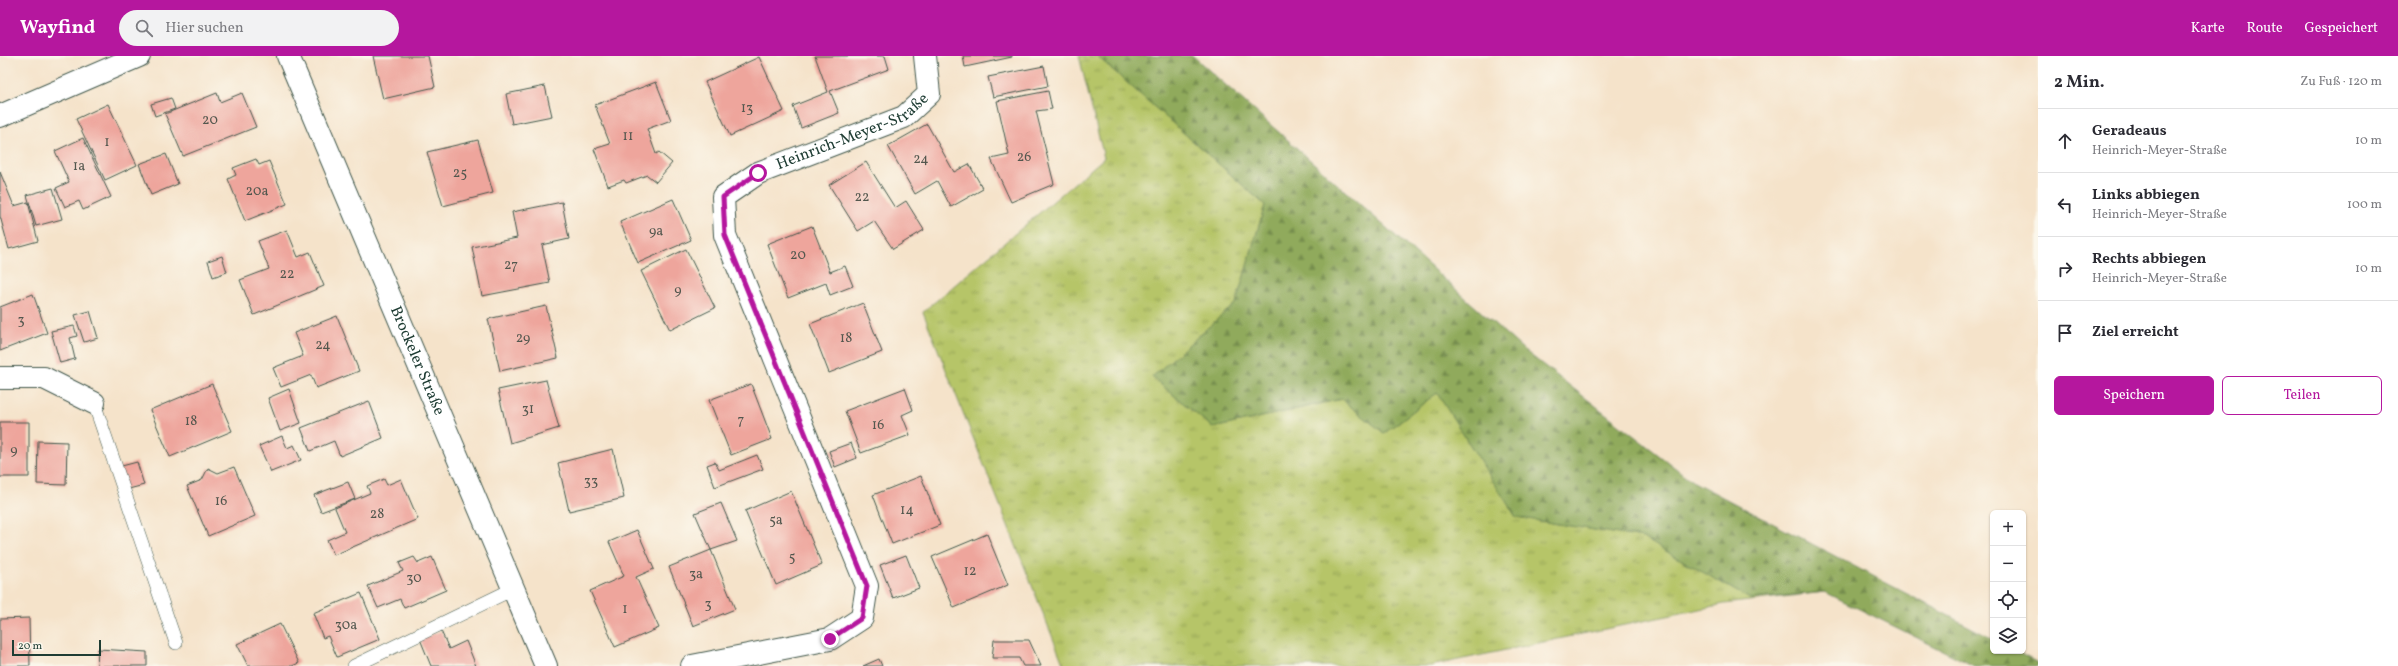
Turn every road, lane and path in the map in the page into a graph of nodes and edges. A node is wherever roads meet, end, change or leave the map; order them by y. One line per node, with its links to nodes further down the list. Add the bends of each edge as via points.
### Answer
1 (139, 56): 4 (street)
2 (288, 56): 7 (street, Brockeler Straße)
3 (925, 56): 11 (street, Heinrich-Meyer-Straße, via 929,94 904,117 758,173 723,197 725,235 867,586 862,618 830,639)
4 (0, 116)
5 (0, 378): 6 (street, via 44,378)
6 (94, 403): 8 (lane)
7 (513, 589): 9 (lane); 10 (street, Brockeler Straße)
8 (176, 643)
9 (354, 666)
10 (546, 666)
11 (692, 666)

